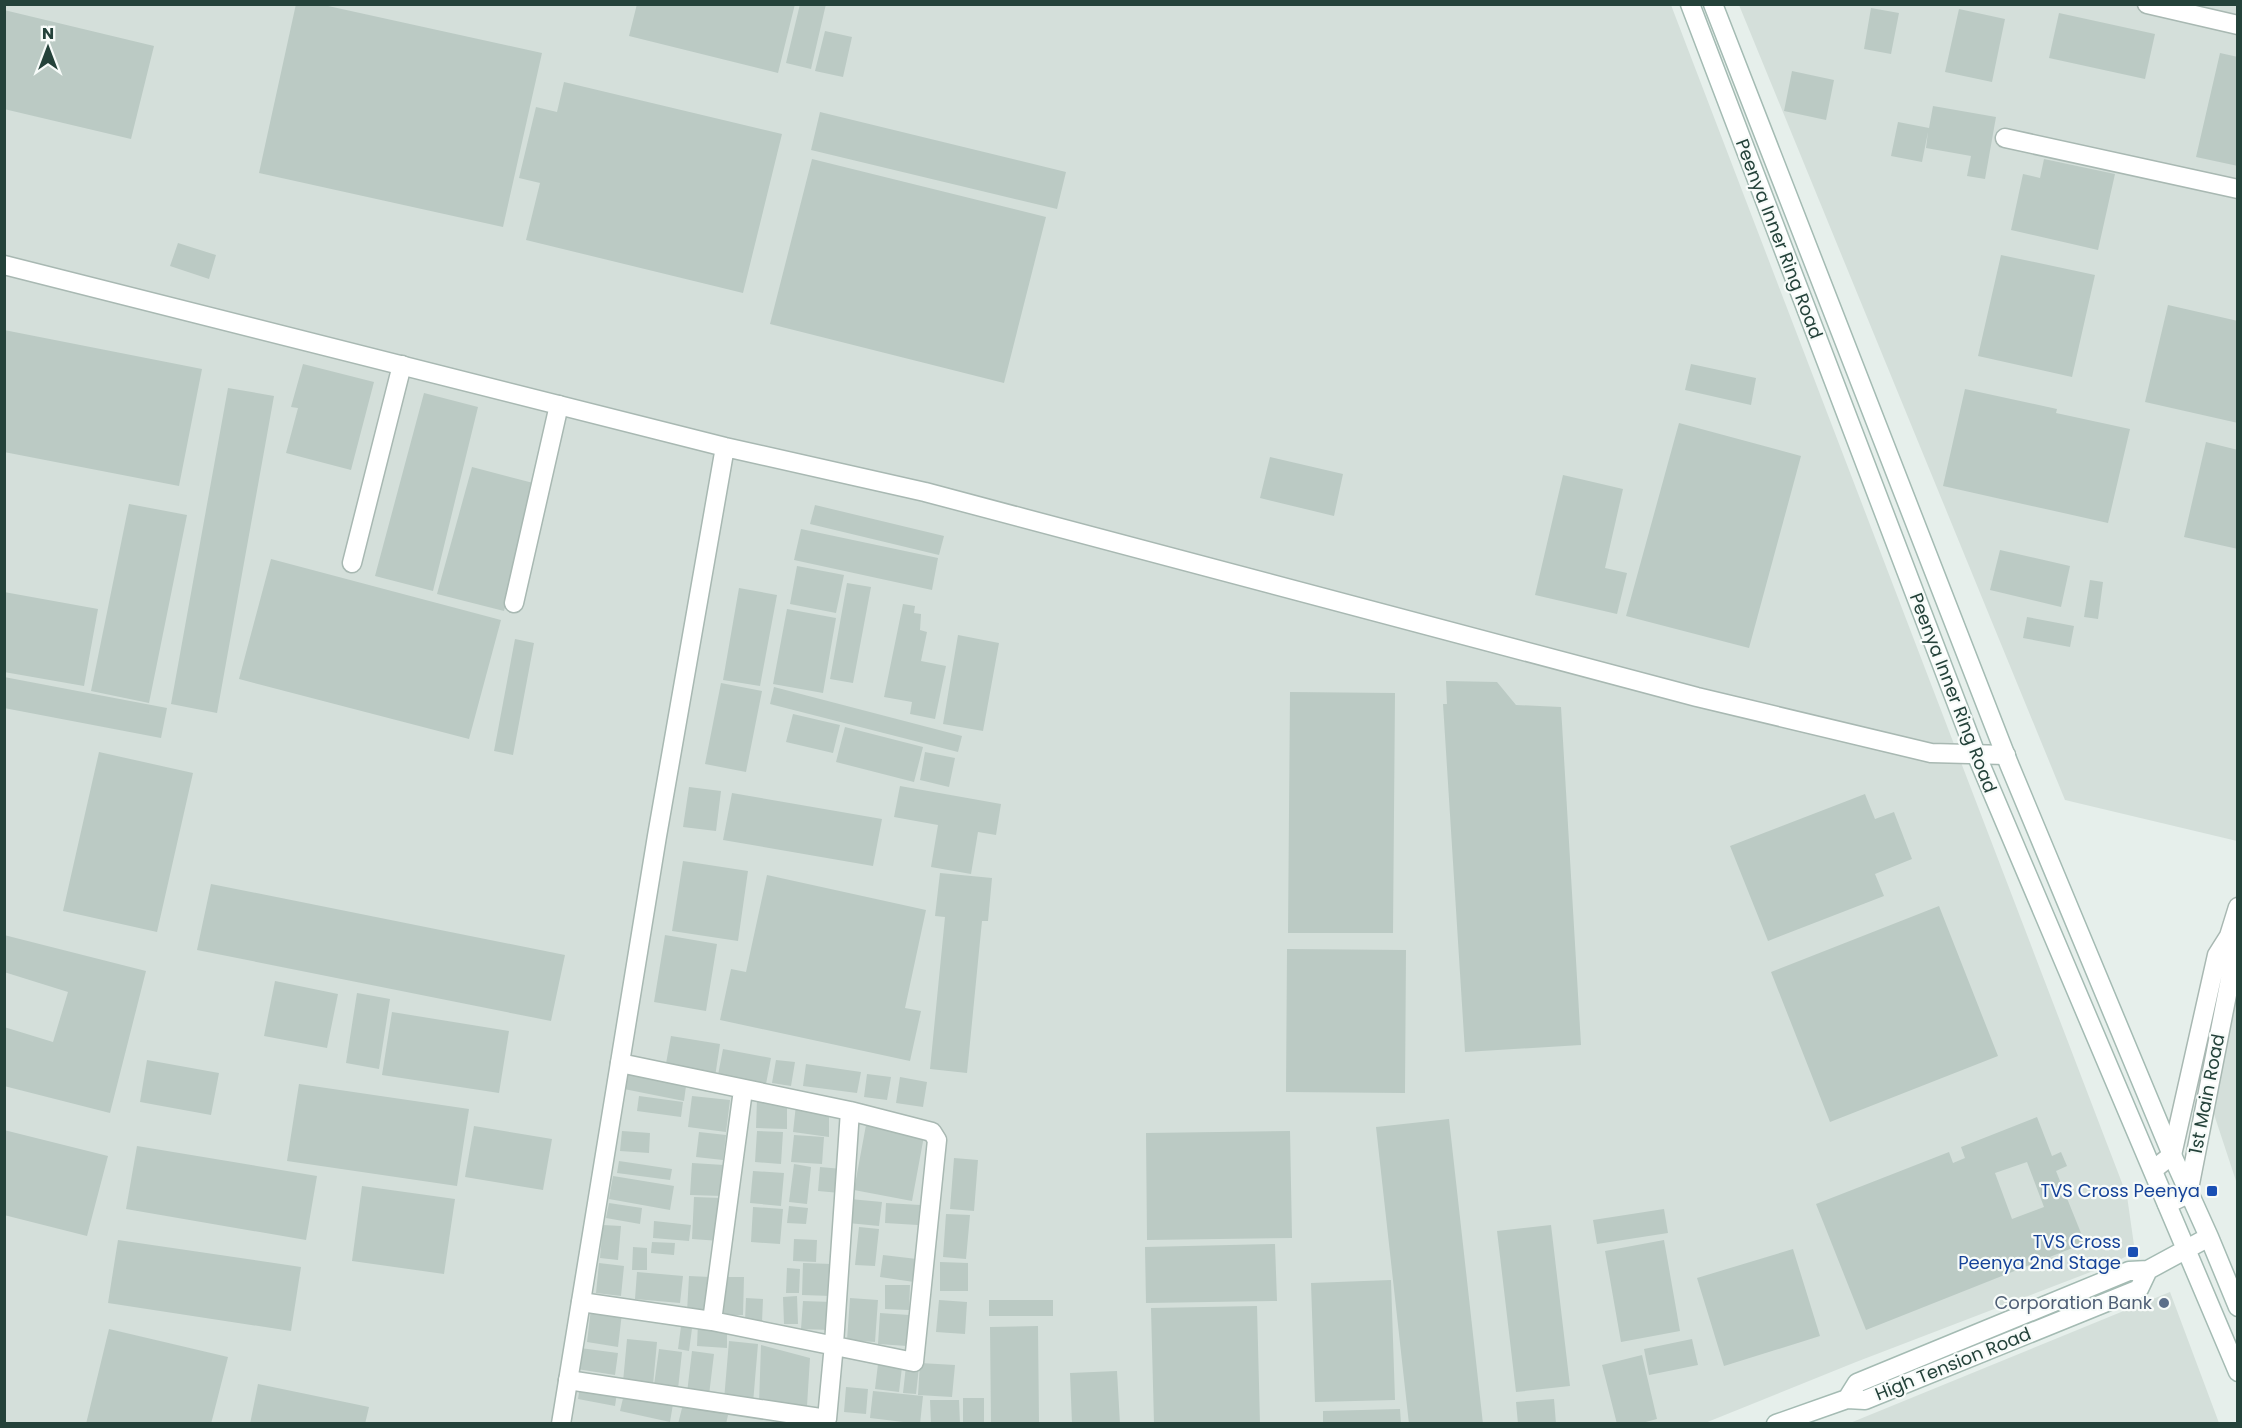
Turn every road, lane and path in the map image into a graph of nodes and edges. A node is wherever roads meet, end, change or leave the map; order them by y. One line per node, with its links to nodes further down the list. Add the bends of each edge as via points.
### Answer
1 (1690, 4): 14 (street, Peenya Inner Ring Road)
2 (1713, 4): 15 (street, Peenya Inner Ring Road)
3 (2147, 4): 4 (street)
4 (2190, 9): 5 (street)
5 (2238, 26)
6 (2005, 138): 7 (street)
7 (2238, 189)
8 (4, 265): 9 (street)
9 (402, 366): 10 (street); 12 (street)
10 (559, 405): 11 (street); 13 (street)
11 (725, 447): 16 (street, via 925,492 1697,697 1931,753); 20 (street)
12 (352, 562)
13 (514, 603)
14 (1962, 718): 15 (street); 16 (street, Peenya Inner Ring Road)
15 (1992, 720): 17 (street, Peenya Inner Ring Road)
16 (1976, 754): 17 (street); 24 (street, Peenya Inner Ring Road)
17 (2006, 755): 23 (street, Peenya Inner Ring Road)
18 (2238, 907): 19 (street, 1st Main Road)
19 (2229, 936): 23 (street, 1st Main Road, via 2217,955); 25 (street, 1st Main Road, via 2234,959)
20 (620, 1063): 21 (street); 29 (street)
21 (743, 1090): 22 (street); 31 (street)
22 (850, 1111): 32 (street); 32 (street, via 932,1132 937,1140 914,1362)
23 (2172, 1155): 24 (street); 25 (street, Peenya Inner Ring Road)
24 (2153, 1170): 26 (street, Peenya Inner Ring Road)
25 (2188, 1194): 26 (street); 27 (street, Peenya Inner Ring Road)
26 (2167, 1204): 28 (street, Peenya Inner Ring Road)
27 (2209, 1237): 28 (street, High Tension Road); 30 (street, Peenya Inner Ring Road)
28 (2186, 1251): 33 (street, Peenya Inner Ring Road); 36 (street, High Tension Road, via 2148,1270 2139,1289 1865,1400 1847,1399)
29 (581, 1302): 31 (street); 34 (street)
30 (2238, 1307)
31 (712, 1321): 32 (street)
32 (834, 1344): 34 (street, via 827,1419)
33 (2238, 1372)
34 (568, 1380): 35 (street)
35 (561, 1424)
36 (1776, 1424)

